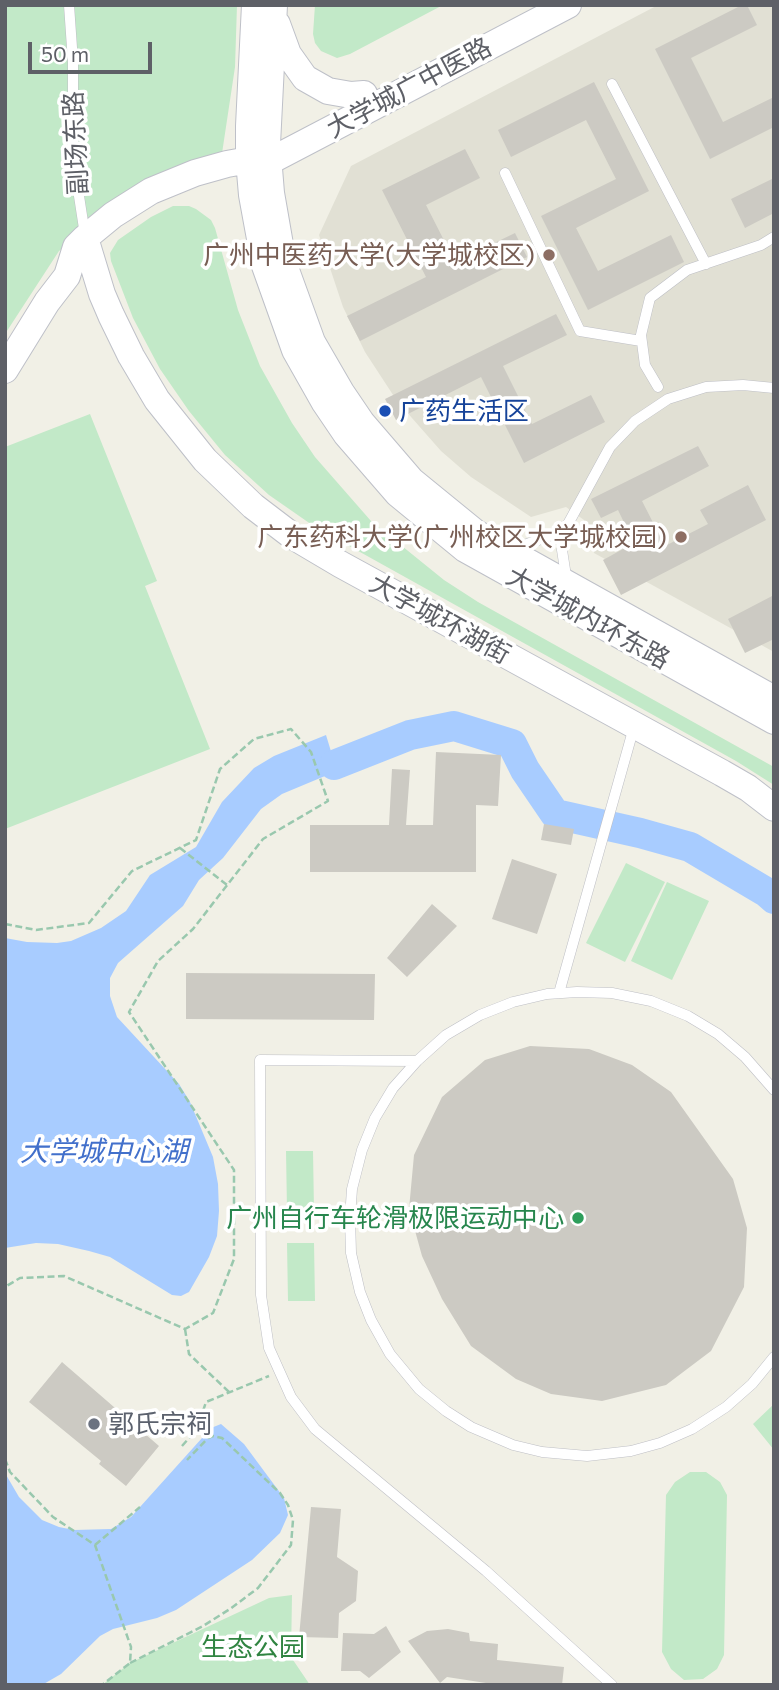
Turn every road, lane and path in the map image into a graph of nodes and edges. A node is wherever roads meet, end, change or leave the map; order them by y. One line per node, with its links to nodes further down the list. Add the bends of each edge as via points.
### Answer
1 (69, 5): 10 (lane, 副场东路, via 73,157)
2 (532, 5): 6 (main road, 大学城广中医路)
3 (568, 5): 7 (main road, 大学城广中医路)
4 (268, 7): 6 (main road, via 288,54 305,78 340,94); 7 (main road, 大学城内环东路, via 249,113)
5 (611, 84): 11 (lane)
6 (364, 94): 7 (main road, 大学城广中医路)
7 (262, 155): 10 (main road, 大学城广中医路, via 151,191); 17 (main road, 大学城内环东路, via 283,262 312,342 341,392 411,480); 20 (main road, 大学城内环东路, via 252,195 265,266 283,321 325,402 372,466 398,494 465,549)
8 (505, 173): 12 (lane, via 580,331)
9 (774, 237): 11 (lane)
10 (81, 243): 13 (main road, via 67,276); 21 (main road, 大学城环湖街, via 147,383 191,444 237,492 291,535 340,564)
11 (706, 264): 12 (lane, via 687,270 650,298)
12 (641, 341): 14 (lane, via 645,365)
13 (5, 370)
14 (658, 387)
15 (774, 388): 16 (lane, via 706,387 650,410 610,447)
16 (568, 524): 17 (lane, via 529,545); 18 (lane, via 562,558)
17 (501, 549): 18 (main road, 大学城内环东路)
18 (572, 588): 19 (main road, 大学城内环东路)
19 (774, 699)
20 (774, 720)
21 (635, 725): 22 (main road, 大学城环湖街, via 731,778); 26 (lane)
22 (774, 808)
23 (180, 848): 24 (path); 24 (path, via 196,840 220,769 254,739 291,729 311,752 328,801 263,839); 25 (path, via 132,871 89,923 36,929)
24 (227, 885): 30 (path, via 193,929 158,961 129,1012 234,1170 234,1259 213,1313)
25 (5, 924)
26 (559, 993): 27 (lane, via 523,999 485,1013 446,1035); 28 (lane, via 622,995 674,1010 730,1043)
27 (417, 1061): 31 (lane, via 385,1100 365,1141 352,1189 350,1229 356,1277 370,1320 390,1354 422,1392 462,1422 508,1443 562,1455 606,1455 660,1443 701,1424); 32 (lane, via 260,1060 261,1295 266,1334)
28 (774, 1090)
29 (5, 1287): 30 (path, via 20,1278 64,1276)
30 (185, 1329): 33 (path, via 189,1354)
31 (772, 1363)
32 (278, 1372): 33 (path); 41 (lane, via 315,1429 486,1571)
33 (230, 1392): 34 (path, via 206,1402 197,1429)
34 (181, 1446)
35 (5, 1459): 38 (path, via 10,1472 53,1517)
36 (187, 1460): 39 (path, via 208,1438 222,1438 281,1493 293,1520 291,1545 258,1588 230,1609)
37 (140, 1507): 38 (path)
38 (95, 1545): 39 (path, via 131,1647)
39 (130, 1663): 40 (path)
40 (102, 1685)
41 (612, 1685)

